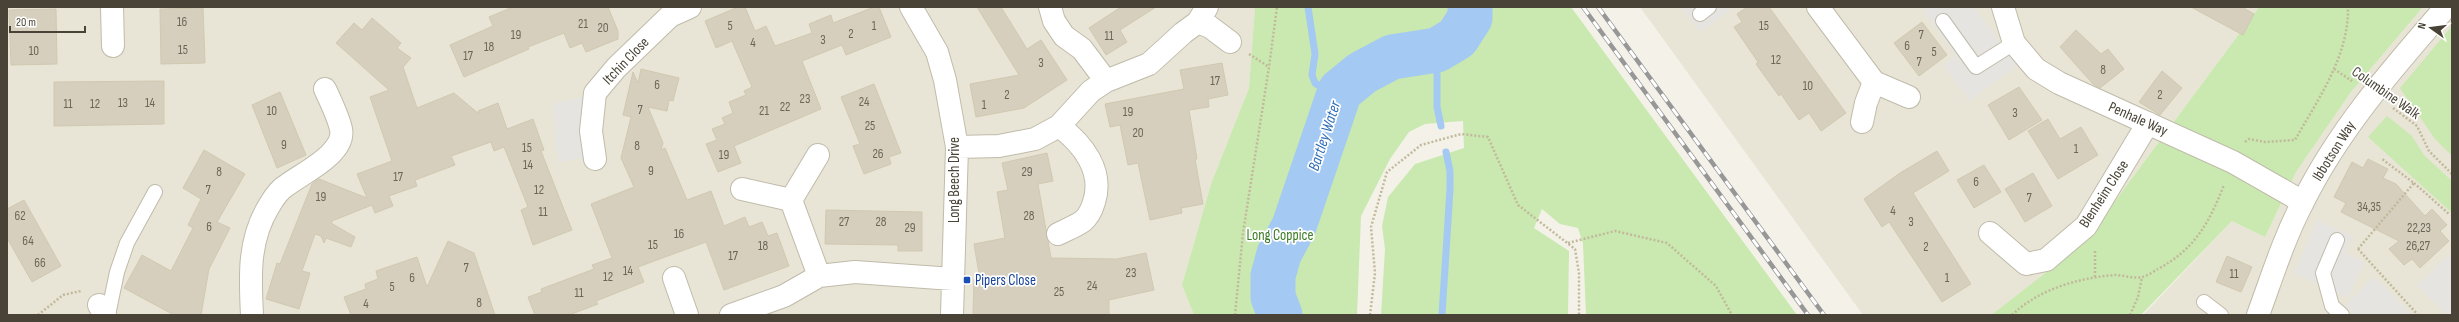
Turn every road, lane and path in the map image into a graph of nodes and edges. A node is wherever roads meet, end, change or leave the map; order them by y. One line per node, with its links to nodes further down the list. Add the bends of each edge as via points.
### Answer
1 (112, 7): 14 (street)
2 (690, 7): 9 (street, Itchin Close)
3 (911, 7): 24 (street, Long Beech Drive, via 937,52 945,80)
4 (1050, 7): 16 (street, via 1054,21 1064,36 1082,49)
5 (1277, 7): 51 (path, via 1243,233)
6 (1818, 7): 17 (street)
7 (2003, 7): 13 (street, Penhale Way)
8 (2446, 7): 19 (street, Ibbotson Way)
9 (666, 11): 26 (street, Itchin Close, via 595,93 591,131)
10 (1202, 15): 12 (street, via 1210,27); 16 (street, via 1149,64)
11 (1943, 21): 13 (lane, via 1976,67)
12 (1230, 42)
13 (2014, 43): 22 (street, Penhale Way, via 2036,68 2059,83)
14 (113, 46)
15 (2334, 69): 19 (path, Columbine Walk)
16 (1106, 81): 23 (street, via 1091,91)
17 (1874, 82): 20 (street); 21 (street)
18 (325, 89): 47 (street, via 342,130 338,147 285,186 269,206 258,228 253,247 250,275)
19 (2371, 94): 28 (path, Columbine Walk, via 2417,126 2429,151); 33 (street, Ibbotson Way)
20 (1909, 97)
21 (1862, 122)
22 (2148, 123): 33 (street, Penhale Way, via 2232,162); 35 (street, Blenheim Close, via 2086,226 2046,260 2026,264)
23 (1059, 126): 24 (street, via 1035,139 1006,145); 36 (street, via 1076,138 1092,164 1097,180 1092,210 1084,220)
24 (957, 147): 43 (street, Long Beech Drive)
25 (818, 155): 32 (street)
26 (595, 159)
27 (2382, 159): 29 (path)
28 (2452, 174)
29 (2414, 183): 34 (path); 40 (path)
30 (742, 189): 32 (street)
31 (155, 192): 45 (lane, via 127,243)
32 (791, 200): 41 (street)
33 (2303, 202): 58 (street, Ibbotson Way)
34 (2449, 214)
35 (1990, 233)
36 (1058, 234)
37 (2337, 240): 59 (lane, via 2323,273 2332,306)
38 (1568, 243): 52 (path, via 1518,205 1488,137 1461,134 1422,145 1387,172 1371,227 1375,273); 53 (path, via 1575,248 1579,273); 54 (path, via 1615,231 1667,243 1716,286)
39 (2354, 244): 40 (path)
40 (2358, 249): 60 (path)
41 (819, 276): 43 (street, via 855,272); 49 (street, via 784,296)
42 (674, 278): 48 (street)
43 (953, 279): 50 (street, Long Beech Drive)
44 (2204, 302): 57 (lane)
45 (104, 312): 46 (path, via 85,291 77,290 63,295)
46 (38, 315)
47 (252, 315)
48 (687, 315)
49 (731, 315)
50 (952, 315)
51 (1235, 315)
52 (1370, 315)
53 (1579, 315)
54 (1732, 315)
55 (2012, 315): 56 (path, via 2024,304 2057,287 2094,277 2119,275 2142,278 2138,297)
56 (2130, 315)
57 (2221, 315)
58 (2258, 315)
59 (2342, 315)
60 (2418, 315)

